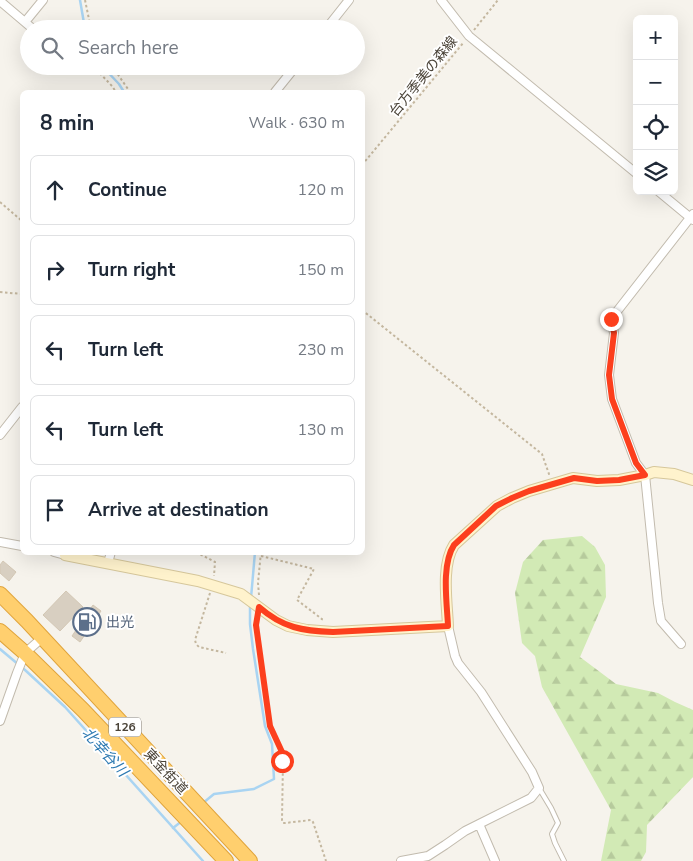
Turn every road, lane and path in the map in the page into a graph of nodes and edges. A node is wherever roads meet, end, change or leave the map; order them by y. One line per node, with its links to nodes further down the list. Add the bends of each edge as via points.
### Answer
1 (43, 0): 8 (street)
2 (85, 0): 9 (path)
3 (349, 0): 10 (street)
4 (441, 0): 11 (street)
5 (498, 0): 11 (path, 台方季美の森線)
6 (0, 1): 7 (street)
7 (23, 20)
8 (27, 20)
9 (89, 20)
10 (333, 20)
11 (469, 36): 18 (path, 台方季美の森線); 19 (street)
12 (102, 75): 15 (path)
13 (118, 75): 16 (path)
14 (289, 75): 17 (street)
15 (115, 90)
16 (129, 90)
17 (277, 90)
18 (365, 161)
19 (633, 171)
20 (663, 195): 22 (street)
21 (0, 202): 23 (path)
22 (692, 217): 29 (street, via 611,319 614,333 609,375 612,399 636,463)
23 (20, 219)
24 (0, 292): 25 (path)
25 (20, 294)
26 (365, 312): 31 (path, via 542,454)
27 (20, 410): 28 (street)
28 (0, 435)
29 (645, 475): 30 (street, via 654,472 674,474); 31 (street, via 597,481 574,478); 47 (street, via 658,603 662,621)
30 (693, 480)
31 (552, 484): 43 (street, via 496,506 454,545 447,561)
32 (0, 542): 33 (street)
33 (20, 546)
34 (71, 555): 39 (street)
35 (110, 555): 39 (street)
36 (199, 555): 40 (path, via 215,562)
37 (261, 555): 42 (path)
38 (265, 555): 45 (path, via 314,569 297,600 322,619)
39 (108, 563): 40 (street)
40 (212, 585): 42 (street, via 241,594); 49 (path, via 195,640 199,647)
41 (0, 594): 46 (highway, 東金街道 / 126)
42 (259, 607): 45 (street, via 288,626); 55 (path, via 256,625 270,726 282,752 282,820 285,824 311,820)
43 (448, 626): 45 (street); 51 (street, via 458,663 481,692)
44 (0, 631): 48 (highway, 東金街道 / 126)
45 (319, 632)
46 (42, 638): 48 (street); 54 (highway, 東金街道 / 126)
47 (681, 644)
48 (25, 653): 50 (street); 53 (highway, 東金街道 / 126, via 84,710)
49 (226, 653)
50 (0, 721)
51 (539, 788): 52 (street, via 531,798); 58 (lane, via 558,823 552,834)
52 (479, 824): 56 (street, via 428,856); 57 (street)
53 (226, 861)
54 (250, 861)
55 (326, 861)
56 (401, 861)
57 (495, 861)
58 (564, 861)

